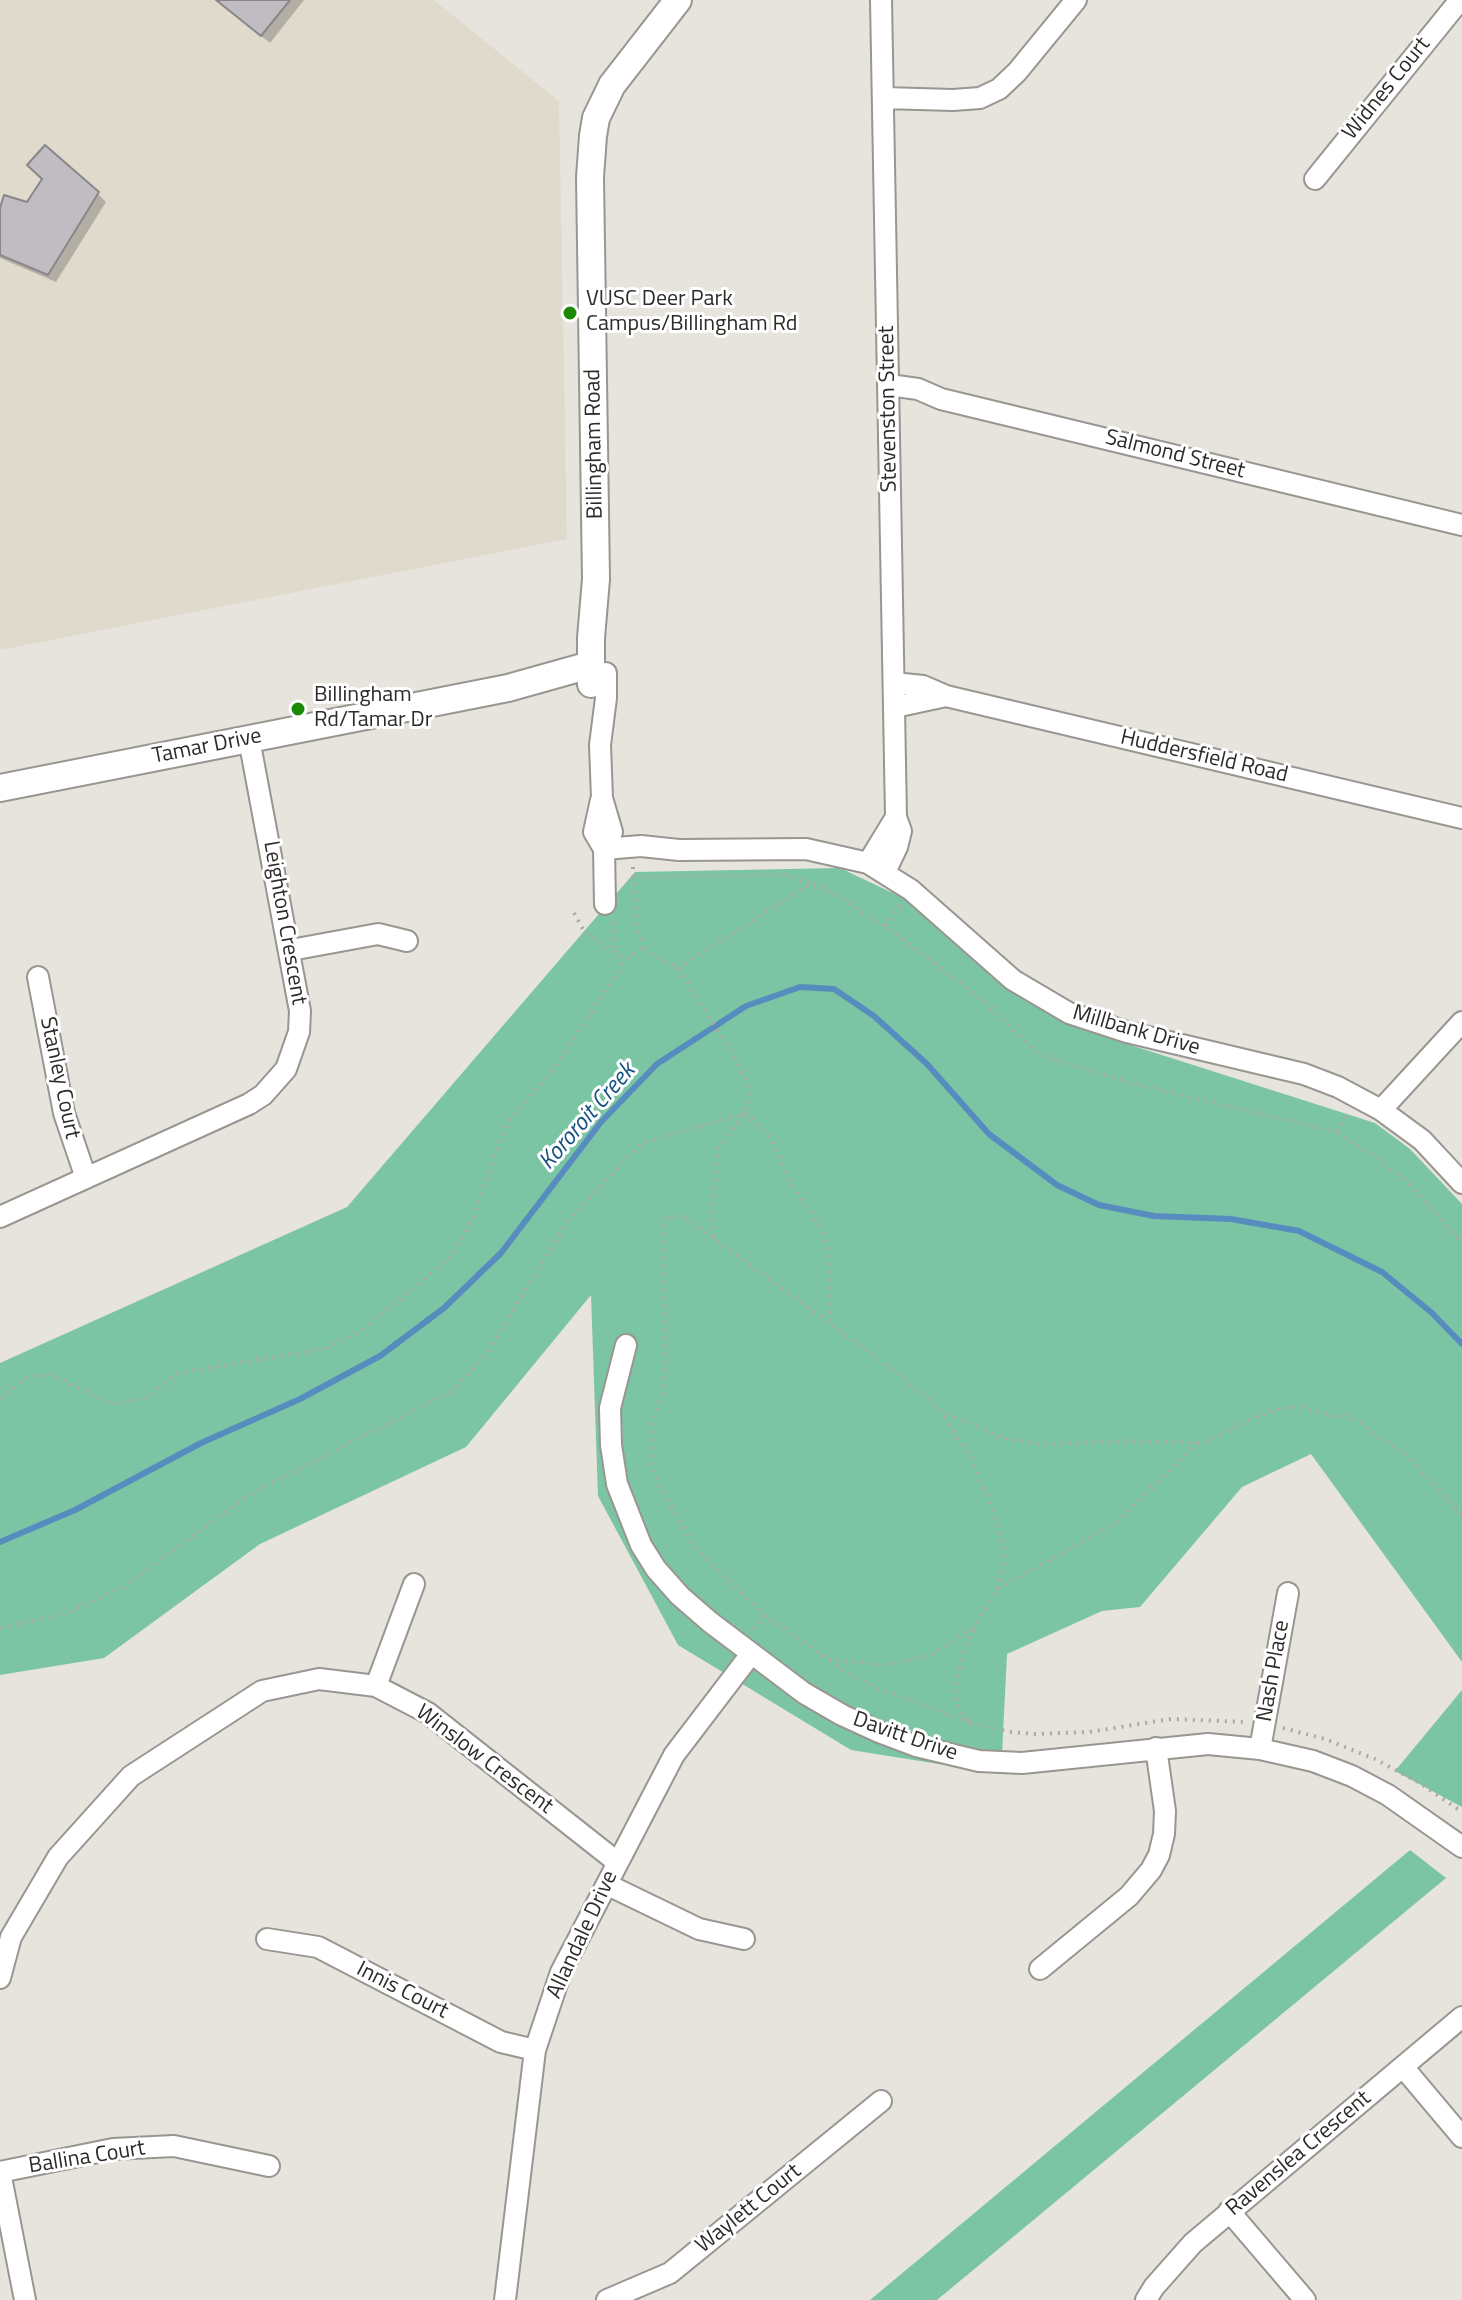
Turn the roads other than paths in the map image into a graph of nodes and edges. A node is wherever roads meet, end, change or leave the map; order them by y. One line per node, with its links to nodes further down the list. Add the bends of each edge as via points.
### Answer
1 (678, 0): 11 (street, Billingham Road, via 612,85 593,136)
2 (881, 0): 5 (street, Stevenston Street)
3 (1076, 0): 5 (street, via 999,89 980,98)
4 (1460, 0): 6 (street, Widnes Court)
5 (884, 98): 7 (street, Stevenston Street)
6 (1315, 179)
7 (889, 385): 8 (street, Salmond Street); 9 (street, Stevenston Street)
8 (941, 399): 9 (street); 10 (street, Salmond Street)
9 (889, 407): 12 (street, Stevenston Street)
10 (1462, 525)
11 (596, 674): 15 (street, Tamar Drive); 18 (street, Billingham Road, via 606,698 600,745 602,798 594,832)
12 (894, 683): 13 (street, Huddersfield Road, via 923,686); 14 (street, Stevenston Street)
13 (946, 696): 14 (street, Huddersfield Road); 17 (street, Huddersfield Road)
14 (895, 707): 19 (street, Stevenston Street, via 896,817)
15 (249, 739): 16 (street, Tamar Drive); 22 (street, Leighton Crescent)
16 (0, 788)
17 (1462, 818)
18 (604, 855): 19 (street, Millbank Drive, via 641,846 806,849); 20 (street, Billingham Road)
19 (877, 867): 25 (street, Millbank Drive, via 911,890 1013,980 1069,1013 1304,1074)
20 (605, 904)
21 (407, 941): 22 (street, via 378,934)
22 (291, 950): 26 (street, Leighton Crescent, via 299,1032 276,1083 242,1108)
23 (38, 977): 26 (street, Stanley Court, via 64,1113)
24 (1462, 1022): 25 (street)
25 (1381, 1110): 27 (street, Millbank Drive, via 1422,1140)
26 (86, 1178): 28 (street, Leighton Crescent)
27 (1462, 1183)
28 (0, 1217)
29 (626, 1345): 32 (street, Davitt Drive, via 610,1408 617,1484 628,1513 656,1569 690,1605)
30 (414, 1584): 33 (street)
31 (1288, 1593): 35 (street, Nash Place)
32 (751, 1654): 34 (street, Davitt Drive, via 842,1715 949,1755 1022,1763); 37 (street, Allandale Drive, via 674,1755)
33 (376, 1686): 37 (street, Winslow Crescent, via 428,1713); 39 (street, Winslow Crescent, via 319,1679 262,1691 131,1776 58,1857)
34 (1156, 1748): 35 (street, Davitt Drive, via 1208,1744); 42 (street, via 1165,1811 1155,1862 1129,1896)
35 (1260, 1749): 36 (street, Davitt Drive, via 1352,1776)
36 (1462, 1847)
37 (617, 1862): 38 (street, Allandale Drive)
38 (608, 1885): 41 (street, via 699,1929); 45 (street, Allandale Drive, via 561,1972)
39 (6, 1935): 43 (street, Winslow Crescent)
40 (267, 1939): 45 (street, Innis Court, via 318,1947 501,2042)
41 (744, 1939)
42 (1040, 1969)
43 (0, 1978)
44 (1462, 2017): 46 (street, Ravenslea Crescent)
45 (535, 2050): 53 (street, Allandale Drive)
46 (1403, 2067): 48 (street); 51 (street, Ravenslea Crescent)
47 (881, 2101): 54 (street, Waylett Court, via 670,2273)
48 (1462, 2137)
49 (269, 2166): 50 (street, Ballina Court, via 174,2146 113,2149)
50 (0, 2172): 52 (street)
51 (1229, 2211): 55 (street, Ravenslea Crescent, via 1175,2262); 56 (street)
52 (25, 2300)
53 (504, 2300)
54 (607, 2300)
55 (1146, 2300)
56 (1305, 2300)

